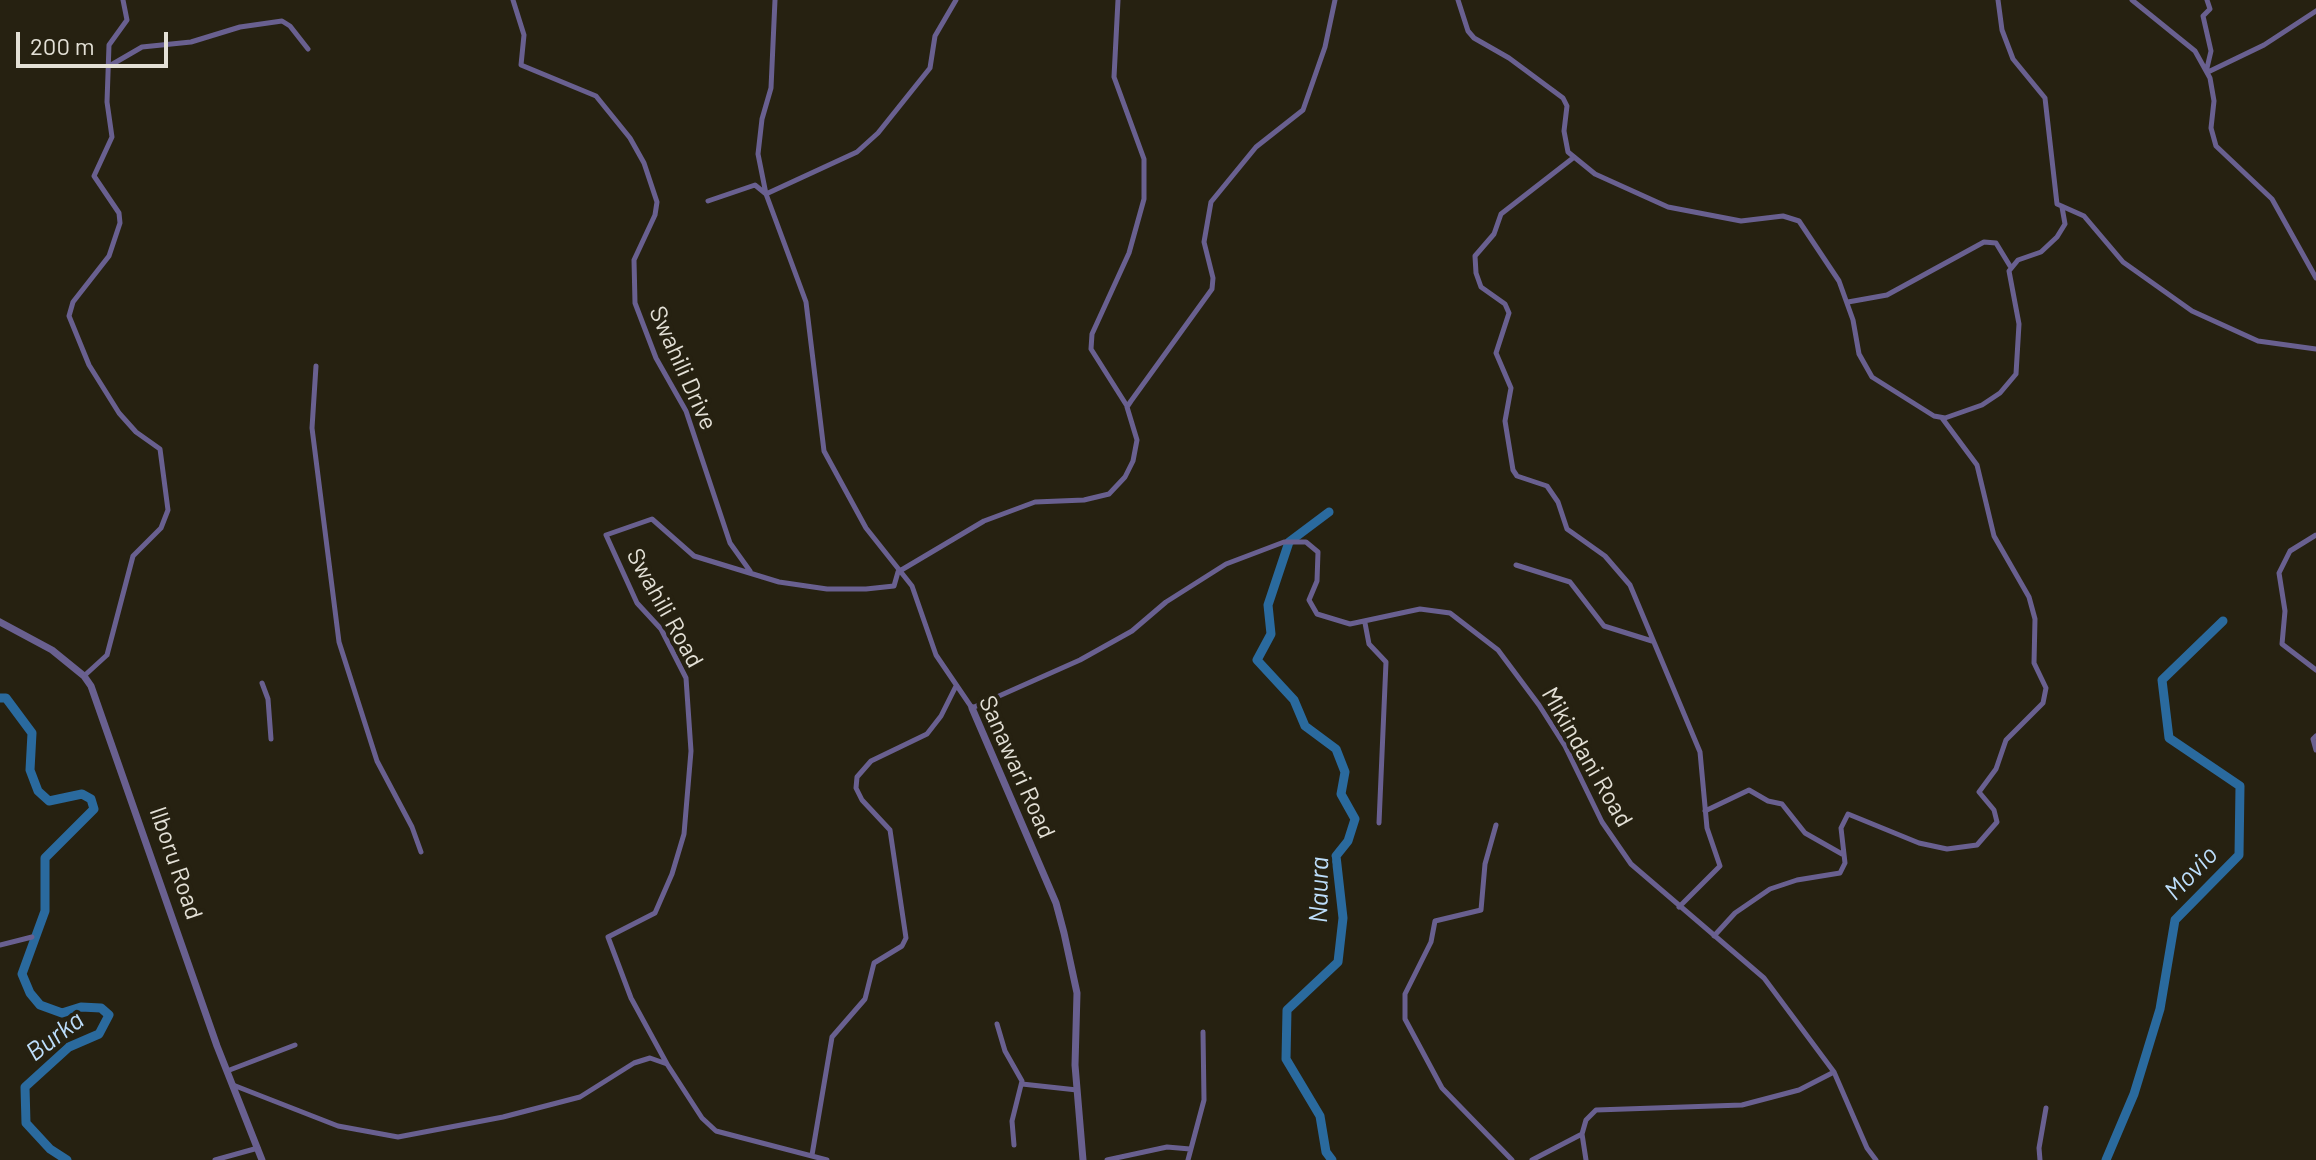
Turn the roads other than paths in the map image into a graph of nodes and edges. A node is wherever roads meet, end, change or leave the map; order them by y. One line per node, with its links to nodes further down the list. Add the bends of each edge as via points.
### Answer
1 (123, 0): 14 (street, via 127,20 109,43)
2 (513, 0): 29 (street, Swahili Drive, via 524,35 521,65 596,96 644,163 657,202 634,260 635,303 658,364 686,411 730,543)
3 (775, 0): 17 (street, Sanawari Road, via 771,88 758,154)
4 (956, 0): 17 (street, via 935,36 930,68 878,133 841,163)
5 (1118, 0): 25 (street, via 1114,77 1144,159 1144,199 1129,253 1092,334 1091,349)
6 (1335, 0): 25 (street, via 1308,102 1256,147 1216,193 1204,227 1212,289)
7 (1458, 0): 16 (street, via 1470,35 1563,98 1564,142)
8 (1998, 0): 19 (street, via 2013,59 2045,98 2055,199)
9 (2132, 0): 15 (street, via 2189,43)
10 (2207, 0): 15 (street)
11 (2315, 1): 12 (street)
12 (2315, 11): 15 (street, via 2264,45)
13 (308, 49): 14 (street, via 282,21 191,42 142,47)
14 (111, 65): 35 (street, via 106,97 113,133 94,176 121,221 109,256 73,302 69,316 89,365 119,413 160,449 168,510 161,528 133,556 107,655)
15 (2207, 70): 21 (street, via 2216,146 2272,199)
16 (1573, 158): 22 (street, via 1595,174 1668,207 1741,221 1783,216 1799,221 1832,267); 33 (street, via 1501,214 1494,234 1475,256 1476,273 1481,287 1509,313 1496,353 1511,388 1505,421 1513,470 1547,486 1571,533 1619,569)
17 (766, 194): 18 (street, via 755,185); 30 (street, Sanawari Road, via 806,302 824,451 866,528)
18 (708, 201)
19 (2062, 207): 20 (street, via 2065,224 2053,243); 23 (street, via 2084,216 2123,262 2192,311 2258,341)
20 (2010, 267): 22 (street, via 1996,243 1984,242 1887,295); 26 (street, via 2019,324 2016,374 1982,405)
21 (2316, 278)
22 (1848, 302): 26 (street, via 1859,354 1872,377)
23 (2316, 349)
24 (316, 366): 45 (street, via 312,428 339,642 377,761)
25 (1127, 407): 30 (street, Swahili Road, via 1137,431 1133,461 1109,494 1035,502 984,521)
26 (1942, 418): 46 (street, via 1977,465 1994,536 2029,597 2035,619 2034,663 2046,698 2006,740 1996,769 1979,792 1997,816 1994,828 1977,845 1937,848 1848,814 1841,828)
27 (2316, 535): 34 (street, via 2290,551 2279,573 2285,611 2281,643)
28 (1516, 565): 33 (street, via 1570,582 1604,626)
29 (751, 572): 30 (street, Swahili Road, via 827,589 894,586); 54 (street, Swahili Road, via 694,556 652,519 606,535 637,603 661,629 686,678 691,751 684,834 672,874 655,913 608,937 631,998)
30 (898, 572): 37 (street, Sanawari Road, via 912,586 936,655)
31 (0, 622): 35 (street, Ilboru Road, via 52,650)
32 (1365, 623): 38 (street, Mikindani Road, via 1317,614 1309,600 1317,581 1318,552 1306,542 1284,542 1226,564 1132,631 1080,660); 43 (street, via 1369,644 1386,662); 47 (street, Mikindani Road, via 1442,610 1498,650 1552,724 1617,845)
33 (1653, 642): 42 (street, via 1700,752)
34 (2316, 670)
35 (84, 676): 55 (street, Ilboru Road, via 104,715)
36 (262, 683): 40 (street)
37 (956, 686): 38 (street, Sanawari Road); 65 (street, via 927,734 871,761 857,777 858,795 890,830 906,938 874,963 865,999 832,1037)
38 (972, 708): 59 (street, Sanawari Road, via 1056,903 1077,993)
39 (2316, 736): 41 (street)
40 (271, 739)
41 (2316, 750)
42 (1705, 811): 46 (street, via 1749,790 1782,804 1805,833); 47 (street, via 1720,866)
43 (1379, 823)
44 (1496, 825): 72 (street, via 1485,864 1481,910 1435,921 1431,942 1405,994 1405,1019 1442,1088)
45 (421, 852)
46 (1842, 854): 48 (street, via 1845,863 1837,876 1770,889 1735,913)
47 (1679, 907): 48 (street, Mikindani Road)
48 (1714, 936): 56 (street, Mikindani Road, via 1764,978)
49 (32, 937): 50 (street)
50 (0, 945)
51 (997, 1024): 58 (street)
52 (1203, 1032): 64 (street, via 1204,1100)
53 (295, 1045): 55 (street)
54 (667, 1064): 57 (street, via 650,1058 580,1097 398,1137 338,1126); 65 (street, via 716,1131)
55 (227, 1071): 57 (street, Ilboru Road)
56 (1834, 1072): 61 (street, via 1799,1090 1742,1105 1596,1110); 75 (street, Mikindani Road)
57 (233, 1084): 63 (street, Ilboru Road)
58 (1022, 1084): 59 (street); 62 (street, via 1013,1118)
59 (1077, 1090): 69 (street, Sanawari Road)
60 (2046, 1108): 76 (street)
61 (1582, 1134): 73 (street); 74 (street)
62 (1014, 1145)
63 (258, 1148): 66 (street); 67 (street, Ilboru Road)
64 (1190, 1149): 70 (street, via 1167,1147); 71 (street)
65 (812, 1155): 68 (street)
66 (215, 1160)
67 (262, 1160)
68 (827, 1160)
69 (1083, 1160)
70 (1107, 1160)
71 (1188, 1160)
72 (1512, 1160)
73 (1532, 1160)
74 (1586, 1160)
75 (1876, 1160)
76 (2040, 1160)

